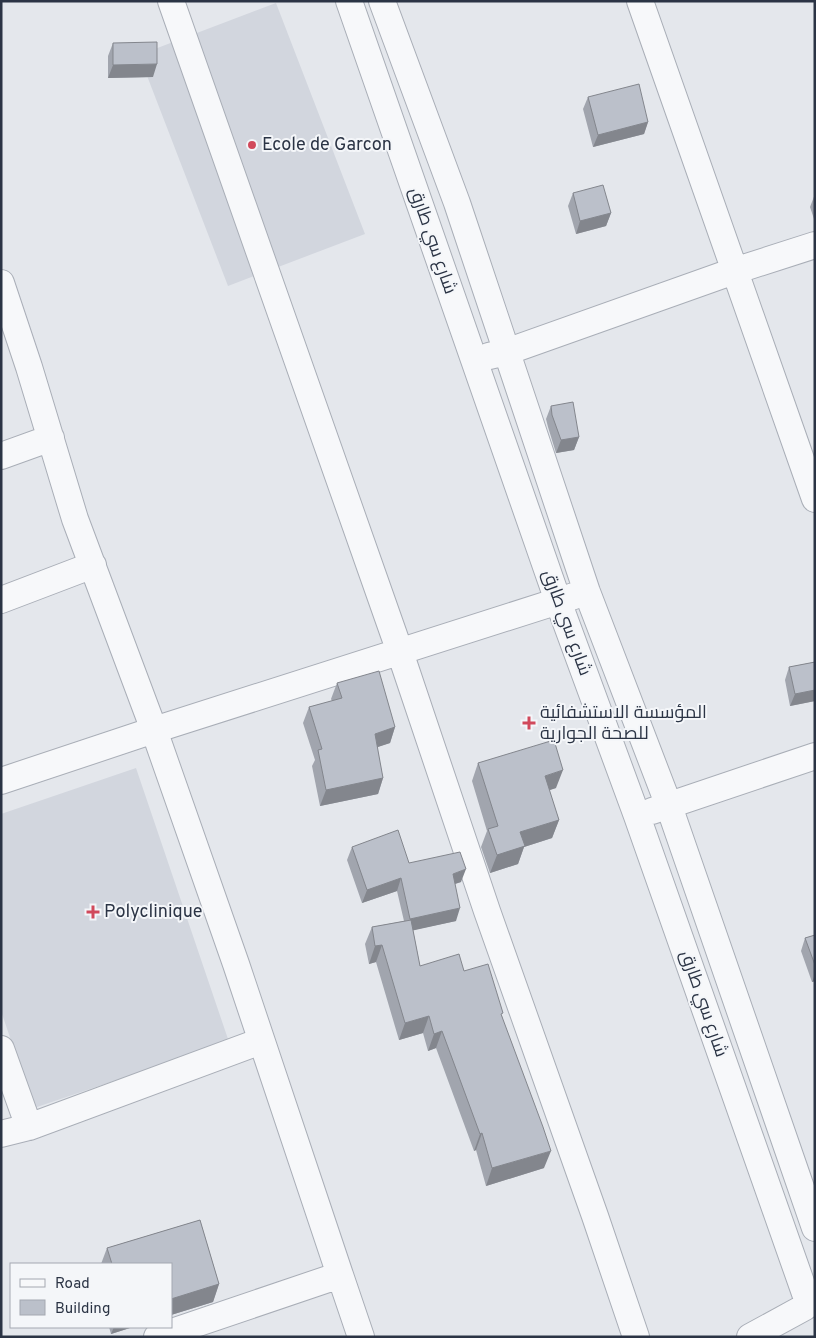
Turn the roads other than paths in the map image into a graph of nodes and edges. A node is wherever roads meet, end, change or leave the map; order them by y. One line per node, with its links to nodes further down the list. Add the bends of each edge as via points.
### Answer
1 (170, 1): 17 (street)
2 (349, 1): 9 (street, شارع سي طارق)
3 (382, 1): 8 (street, شارع سي طارق, via 457,203)
4 (640, 1): 6 (street)
5 (815, 244): 6 (street)
6 (734, 271): 8 (street); 12 (street)
7 (1, 283): 10 (street)
8 (506, 352): 9 (street); 14 (street, شارع سي طارق)
9 (474, 360): 16 (street, شارع سي طارق)
10 (51, 438): 11 (street); 13 (street)
11 (1, 456)
12 (815, 499)
13 (93, 565): 15 (street); 18 (street)
14 (587, 592): 16 (street); 21 (street, شارع سي طارق)
15 (1, 600)
16 (558, 601): 17 (street); 22 (street, شارع سي طارق)
17 (400, 652): 18 (street); 33 (street)
18 (154, 730): 20 (street); 23 (street)
19 (815, 756): 21 (street)
20 (1, 781)
21 (669, 806): 22 (street); 27 (street, شارع سي طارق)
22 (637, 816): 29 (street, شارع سي طارق)
23 (261, 1041): 25 (street); 28 (street)
24 (1, 1049): 25 (street)
25 (29, 1127): 26 (street)
26 (1, 1134)
27 (815, 1228)
28 (340, 1275): 31 (street); 32 (street)
29 (811, 1306): 30 (street)
30 (777, 1330): 34 (street)
31 (157, 1337)
32 (361, 1337)
33 (636, 1337)
34 (750, 1337)

